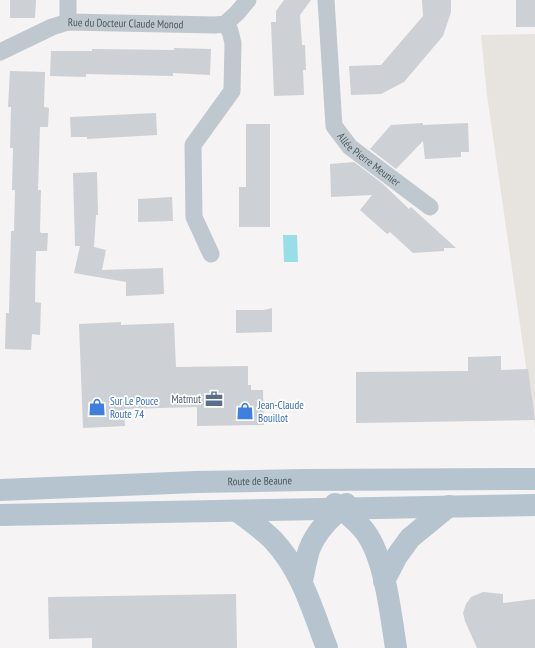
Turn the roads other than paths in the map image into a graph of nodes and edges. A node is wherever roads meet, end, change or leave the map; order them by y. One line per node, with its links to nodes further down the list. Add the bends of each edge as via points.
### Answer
1 (68, 0): 4 (street)
2 (248, 0): 5 (street)
3 (326, 0): 7 (street, Allée Pierre Meunier, via 334,126 350,147)
4 (68, 22): 5 (street, Rue du Docteur Claude Monod); 6 (street, Rue du Docteur Claude Monod)
5 (225, 24): 8 (street, via 233,43 232,91 193,145 194,217)
6 (0, 52)
7 (430, 208)
8 (211, 254)
9 (527, 479): 11 (main road, Route de Beaune)
10 (304, 480): 11 (main road, Route de Beaune); 12 (main road, Route de Beaune); 15 (main road)
11 (375, 480): 15 (main road)
12 (0, 490)
13 (535, 505): 14 (main road)
14 (448, 506): 15 (main road); 19 (main road, via 410,538)
15 (341, 508): 16 (main road); 18 (main road, via 321,529 310,549); 19 (main road, via 368,535)
16 (237, 511): 17 (main road); 18 (main road, via 272,539)
17 (0, 515)
18 (302, 581): 20 (main road)
19 (384, 581): 21 (main road)
20 (327, 648)
21 (396, 648)

